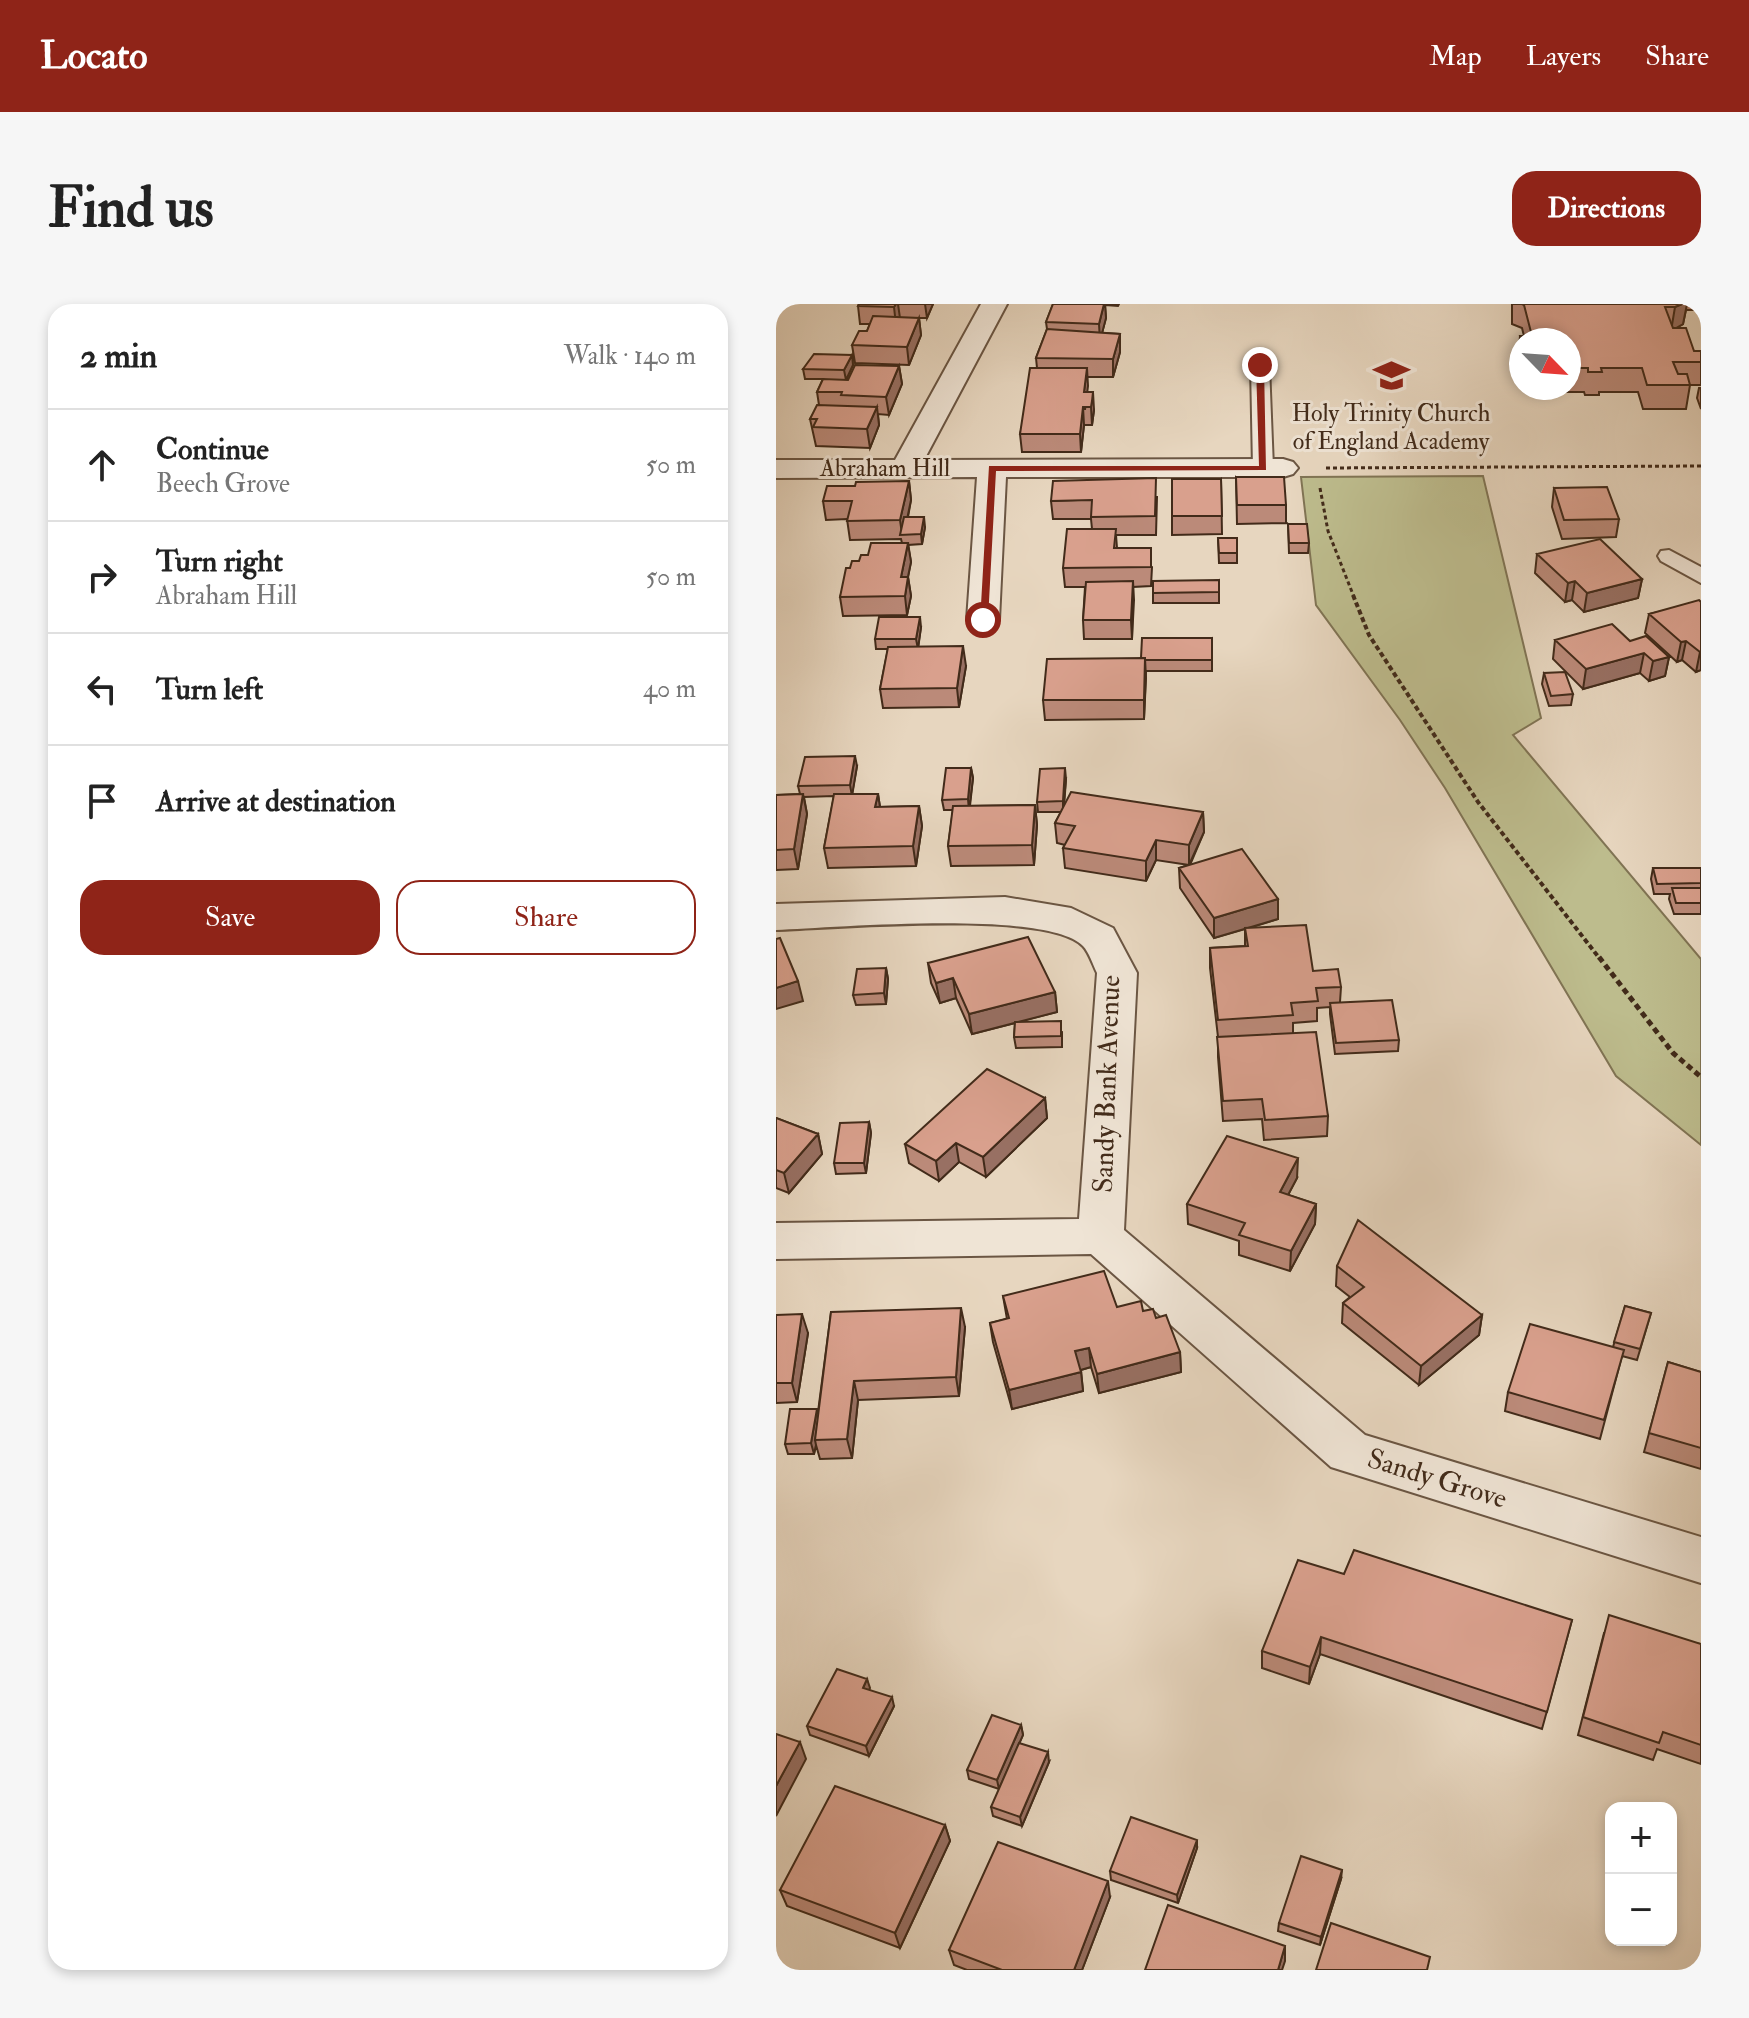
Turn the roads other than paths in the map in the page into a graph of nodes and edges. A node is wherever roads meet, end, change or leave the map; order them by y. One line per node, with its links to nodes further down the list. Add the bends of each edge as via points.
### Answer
1 (994, 304): 3 (street)
2 (1260, 365): 5 (lane)
3 (905, 468): 4 (street, Abraham Hill); 6 (street, Abraham Hill)
4 (992, 468): 5 (street, Abraham Hill); 9 (street)
5 (1273, 468)
6 (776, 469)
7 (1669, 556): 8 (lane)
8 (1701, 576)
9 (983, 620)
10 (776, 917): 11 (street, Sandy Bank Avenue, via 1005,910 1057,917 1099,937 1117,973)
11 (1101, 1236): 12 (street); 13 (street, Sandy Grove, via 1349,1452)
12 (776, 1241)
13 (1701, 1560)

